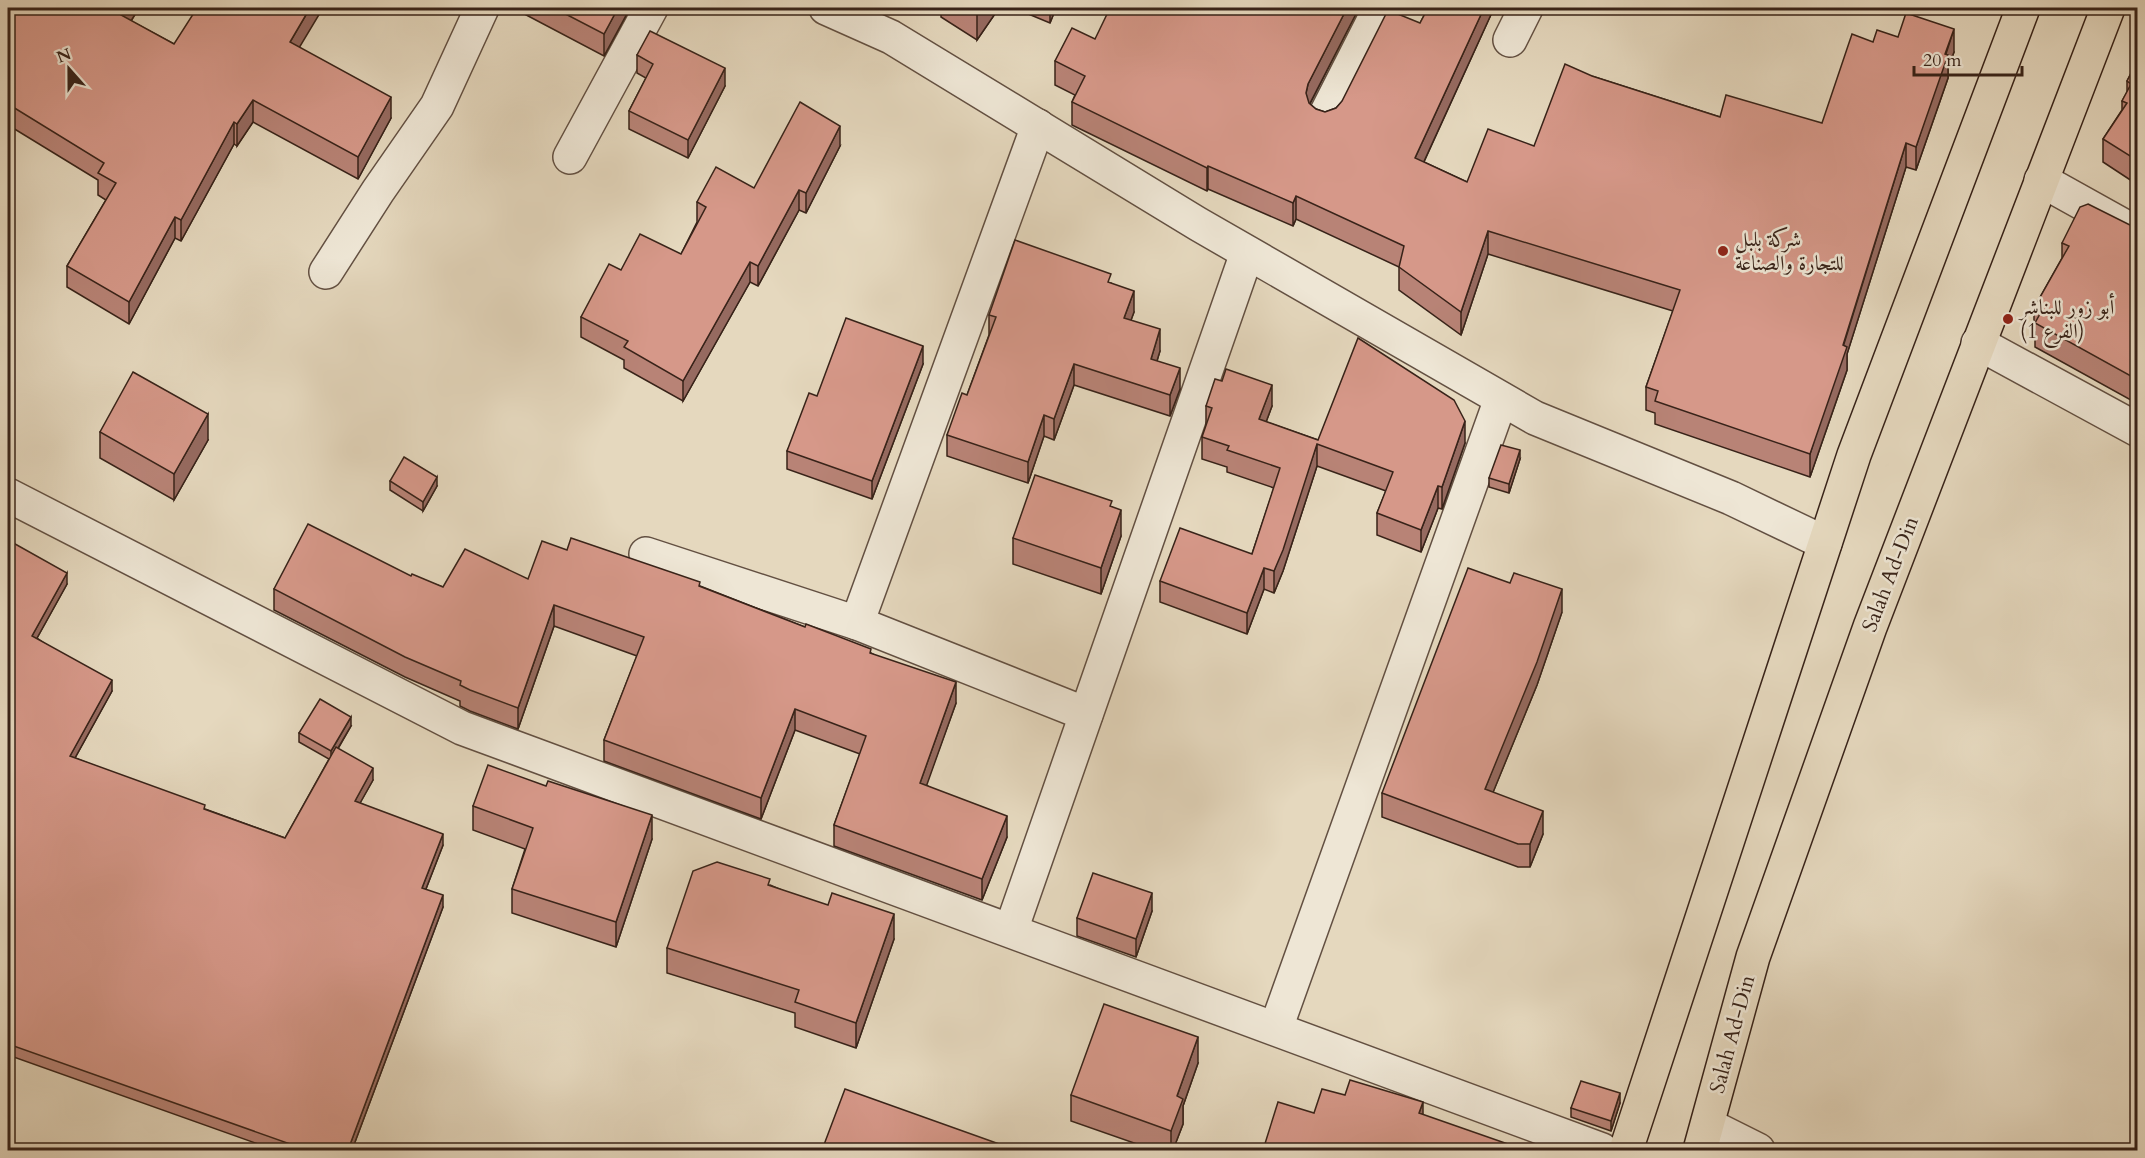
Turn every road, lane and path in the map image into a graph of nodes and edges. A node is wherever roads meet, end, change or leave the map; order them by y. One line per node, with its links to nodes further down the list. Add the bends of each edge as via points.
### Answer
1 (482, 8): 15 (street, via 437,106)
2 (651, 8): 11 (street)
3 (826, 8): 10 (street, via 891,37)
4 (1380, 8): 9 (street)
5 (1526, 8): 8 (street)
6 (2023, 8): 20 (highway, via 1854,455)
7 (2108, 8): 12 (highway, Salah Ad-Din)
8 (1510, 40)
9 (1325, 116)
10 (1038, 126): 14 (street); 22 (street)
11 (570, 157)
12 (2041, 180): 13 (street); 16 (highway, Salah Ad-Din)
13 (2138, 234)
14 (1247, 253): 17 (street); 23 (street)
15 (326, 272)
16 (1978, 343): 18 (street); 26 (highway, Salah Ad-Din, via 1870,627 1753,957)
17 (1501, 399): 20 (street, via 1535,418 1731,498); 25 (street)
18 (2138, 430)
19 (8, 495): 24 (street, via 462,728)
20 (1825, 543): 28 (highway)
21 (646, 554): 22 (street)
22 (856, 623): 23 (street)
23 (1086, 714): 24 (street)
24 (1011, 930): 25 (street)
25 (1276, 1028): 27 (street)
26 (1704, 1138): 29 (street)
27 (1602, 1150)
28 (1626, 1150)
29 (1758, 1150)

